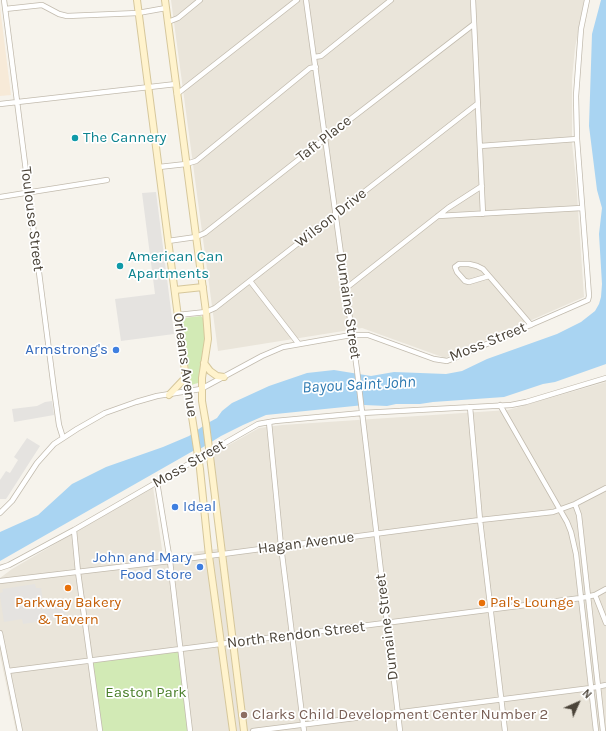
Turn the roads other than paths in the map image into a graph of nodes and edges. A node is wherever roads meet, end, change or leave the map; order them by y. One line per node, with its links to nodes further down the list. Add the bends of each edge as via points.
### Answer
1 (4, 0): 11 (street, Toulouse Street)
2 (137, 0): 12 (street, Orleans Avenue)
3 (165, 0): 10 (street, Orleans Avenue)
4 (200, 0): 13 (street, via 178,18)
5 (297, 0): 19 (street)
6 (306, 0): 15 (street, Dumaine Street)
7 (392, 0): 15 (street, via 321,56)
8 (473, 0): 14 (street)
9 (587, 0): 24 (street, Moss Street, via 576,96)
10 (166, 8): 12 (street); 13 (street, Orleans Avenue)
11 (5, 9): 12 (street, via 42,5 67,16); 20 (street, Toulouse Street)
12 (138, 13): 18 (street, Orleans Avenue)
13 (168, 22): 17 (street, Orleans Avenue)
14 (474, 24): 22 (street); 23 (street, Taft Place)
15 (314, 57): 16 (street, Dumaine Street)
16 (316, 67): 23 (street, Dumaine Street); 26 (street, via 310,68 196,161)
17 (176, 84): 18 (street); 19 (street, Orleans Avenue)
18 (148, 88): 20 (street); 27 (street, Orleans Avenue)
19 (177, 94): 26 (street, Orleans Avenue)
20 (17, 102): 21 (street); 30 (street, Toulouse Street)
21 (0, 104)
22 (477, 104): 25 (street); 34 (street, Wilson Drive)
23 (326, 138): 34 (street, Dumaine Street); 36 (street, Taft Place, via 205,233)
24 (577, 139): 25 (street); 32 (street, Moss Street)
25 (480, 146): 29 (street)
26 (186, 164): 27 (street); 36 (street, Orleans Avenue)
27 (159, 168): 37 (street, Orleans Avenue)
28 (107, 180): 30 (street)
29 (482, 186): 33 (street); 35 (street)
30 (29, 193): 31 (street); 59 (street, Toulouse Street, via 54,389)
31 (0, 197)
32 (582, 208): 33 (street); 45 (street, Moss Street, via 589,298)
33 (483, 214): 35 (street)
34 (335, 215): 39 (street, Wilson Drive); 41 (street, Dumaine Street)
35 (438, 216): 41 (street)
36 (196, 236): 37 (street, Taft Place); 40 (street, Orleans Avenue)
37 (168, 241): 42 (street, Orleans Avenue)
38 (489, 276): 38 (street, via 465,281 456,267 459,264 477,266); 45 (street)
39 (250, 281): 43 (street, Wilson Drive); 47 (street)
40 (203, 287): 42 (street); 43 (street, Orleans Avenue)
41 (345, 289): 46 (street, Dumaine Street)
42 (175, 290): 44 (street, Orleans Avenue)
43 (206, 312): 44 (street, Wilson Drive); 48 (street, Orleans Avenue, via 208,339)
44 (178, 315): 49 (street, Orleans Avenue)
45 (531, 325): 46 (street, Moss Street, via 447,360 434,359 368,335)
46 (352, 336): 47 (street, Moss Street); 57 (street, Dumaine Street)
47 (298, 343): 50 (street, Moss Street, via 262,356)
48 (204, 362): 50 (street, via 210,371); 52 (street, Orleans Avenue)
49 (186, 377): 53 (street, Orleans Avenue); 54 (street)
50 (224, 377): 52 (street, Moss Street)
51 (606, 378): 55 (street, Moss Street, via 526,402)
52 (201, 389): 53 (street, Moss Street); 60 (street, Orleans Avenue)
53 (188, 392): 54 (street, Moss Street); 61 (street, Orleans Avenue)
54 (169, 395): 59 (street, Moss Street, via 114,410)
55 (500, 405): 56 (street, Moss Street); 65 (street)
56 (470, 407): 57 (street, Moss Street); 67 (street)
57 (362, 413): 58 (street, Moss Street); 69 (street, Dumaine Street)
58 (269, 422): 60 (street, Moss Street, via 253,426); 70 (street)
59 (63, 438): 66 (street, Moss Street, via 37,463 12,501)
60 (209, 450): 61 (street, Moss Street); 71 (street, Orleans Avenue)
61 (199, 459): 62 (street, Moss Street); 72 (street, Orleans Avenue)
62 (157, 482): 68 (street, Moss Street); 73 (street)
63 (606, 488): 64 (street, Hagan Avenue)
64 (575, 504): 65 (street, Hagan Avenue); 79 (street, via 579,515)
65 (560, 510): 67 (street, Hagan Avenue); 80 (street, via 572,537)
66 (0, 513)
67 (480, 520): 69 (street, Hagan Avenue); 81 (street)
68 (74, 530): 74 (street, Moss Street); 75 (street)
69 (376, 534): 70 (street, Hagan Avenue); 82 (street, Dumaine Street)
70 (281, 546): 71 (street, Hagan Avenue); 85 (street)
71 (221, 554): 72 (street, Hagan Avenue); 86 (street, Orleans Avenue)
72 (209, 556): 73 (street, Hagan Avenue); 87 (street, Orleans Avenue)
73 (170, 562): 75 (street, Hagan Avenue); 88 (street)
74 (0, 568)
75 (78, 572): 76 (street, Hagan Avenue); 89 (street)
76 (0, 581)
77 (606, 589): 78 (street, North Rendon Street)
78 (594, 595): 79 (street, North Rendon Street); 83 (street)
79 (587, 597): 80 (street, North Rendon Street); 92 (street)
80 (581, 598): 81 (street, North Rendon Street); 93 (street)
81 (491, 609): 82 (street, North Rendon Street); 94 (street)
82 (387, 623): 85 (street, North Rendon Street); 95 (street, Dumaine Street)
83 (606, 623)
84 (0, 633): 90 (street)
85 (292, 635): 86 (street, North Rendon Street); 96 (street)
86 (232, 643): 87 (street, North Rendon Street); 101 (street, Orleans Avenue)
87 (221, 644): 88 (street, North Rendon Street); 100 (street, Orleans Avenue)
88 (179, 650): 89 (street, North Rendon Street); 99 (street)
89 (91, 661): 90 (street, North Rendon Street); 98 (street)
90 (8, 671): 97 (street)
91 (606, 685): 92 (street)
92 (598, 687): 93 (street); 107 (street)
93 (591, 688): 94 (street); 106 (street)
94 (501, 699): 95 (street); 105 (street)
95 (398, 712): 96 (street); 104 (street, Dumaine Street)
96 (303, 724): 102 (street); 103 (street)
97 (20, 731)
98 (100, 731)
99 (190, 731)
100 (233, 731)
101 (244, 731)
102 (253, 731)
103 (304, 731)
104 (400, 731)
105 (505, 731)
106 (596, 731)
107 (603, 731)

